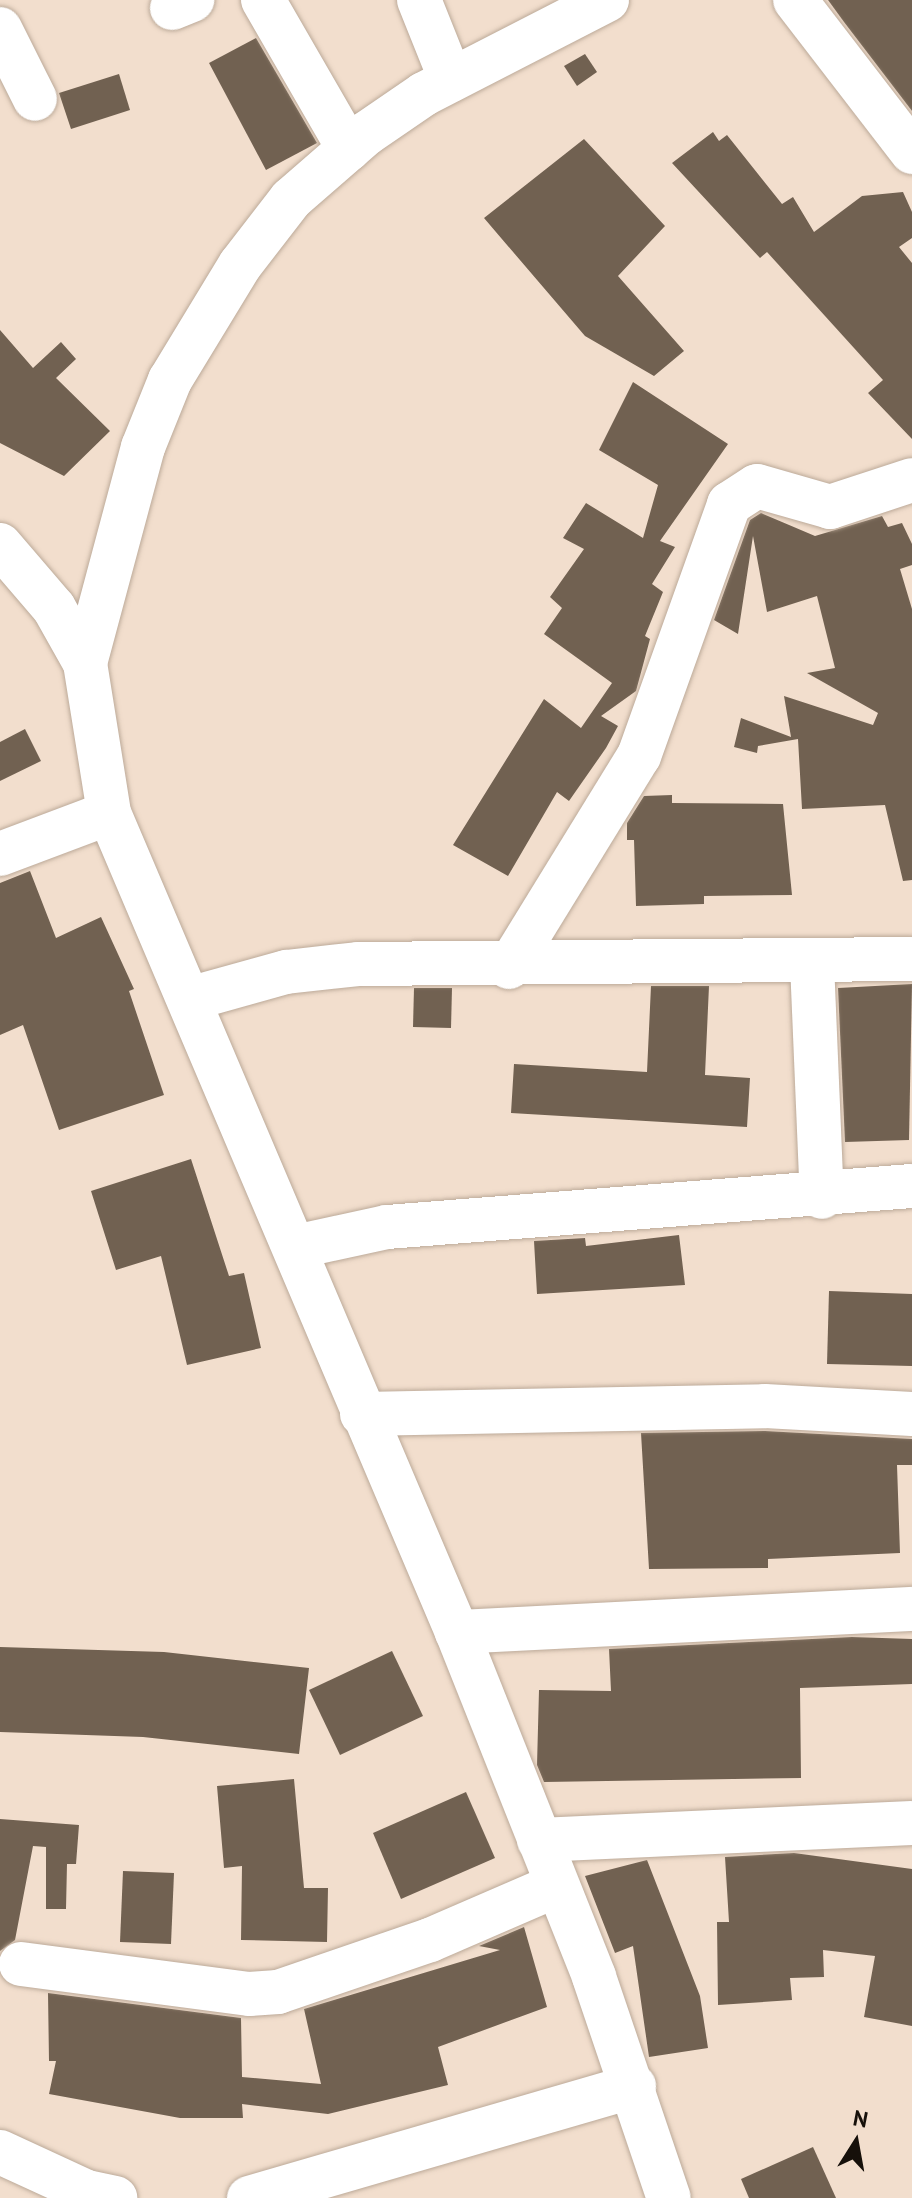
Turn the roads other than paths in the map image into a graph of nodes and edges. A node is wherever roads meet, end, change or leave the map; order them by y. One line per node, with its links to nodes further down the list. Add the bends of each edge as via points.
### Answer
1 (263, 0): 8 (street)
2 (419, 0): 6 (street)
3 (607, 0): 6 (street)
4 (795, 0): 9 (street)
5 (0, 29): 7 (street)
6 (451, 80): 8 (street)
7 (35, 99)
8 (349, 149): 12 (street, via 291,199 240,265 170,380 143,447)
9 (912, 152)
10 (912, 480): 17 (street, via 830,507 757,486 729,504 639,756)
11 (0, 545): 12 (street, via 54,608)
12 (85, 663): 13 (street)
13 (109, 813): 14 (street); 18 (street)
14 (0, 854)
15 (912, 959): 16 (street)
16 (812, 963): 17 (street); 20 (street)
17 (509, 967): 18 (street, via 358,964 286,972)
18 (189, 999): 21 (street)
19 (912, 1186): 20 (street)
20 (822, 1197): 21 (street, via 387,1227)
21 (295, 1247): 22 (street)
22 (362, 1414): 23 (street, via 765,1406); 25 (street)
23 (912, 1414)
24 (912, 1609): 25 (street)
25 (457, 1632): 27 (street)
26 (912, 1823): 27 (street)
27 (539, 1840): 28 (street)
28 (557, 1885): 29 (street, via 430,1940 278,1992 249,1994); 30 (street)
29 (21, 1964)
30 (634, 2086): 33 (street); 34 (street)
31 (0, 2152): 32 (street)
32 (94, 2196)
33 (249, 2198)
34 (669, 2198)

